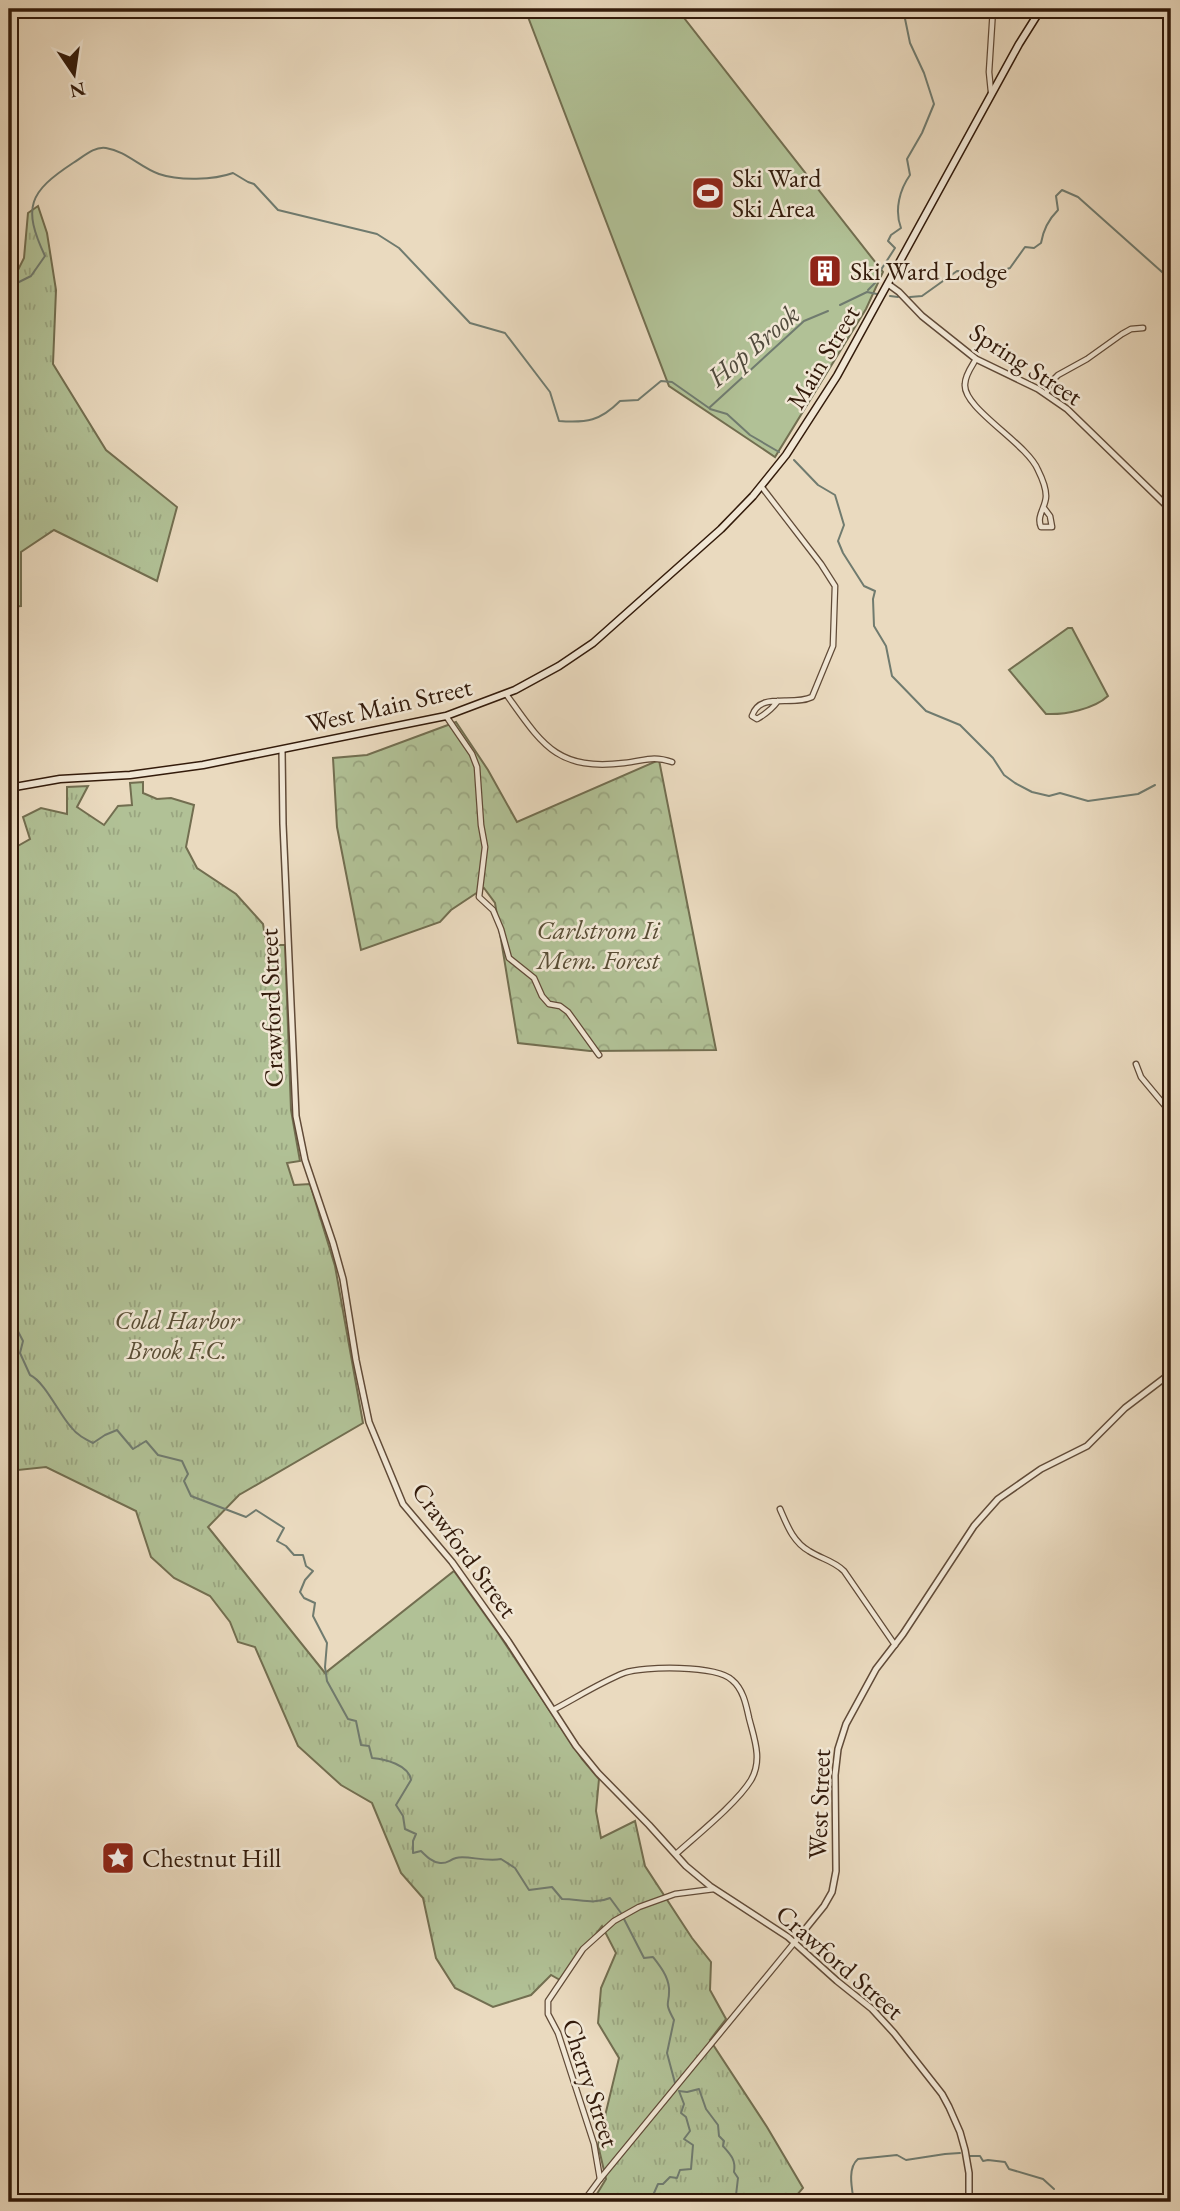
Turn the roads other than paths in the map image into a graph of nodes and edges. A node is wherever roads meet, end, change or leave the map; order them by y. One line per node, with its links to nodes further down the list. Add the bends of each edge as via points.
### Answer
1 (993, 9): 3 (street)
2 (1041, 9): 3 (main road, Main Street)
3 (992, 94): 4 (main road, Main Street)
4 (888, 284): 6 (street, Spring Street); 8 (main road, Main Street, via 822,400)
5 (1143, 328): 7 (street, via 1131,329 1058,375)
6 (976, 359): 7 (street, Spring Street); 9 (street, via 965,380 965,391 1035,463 1044,483)
7 (1046, 394): 10 (street, Spring Street)
8 (761, 486): 11 (main road, Main Street); 13 (street, via 835,586 833,646 812,696 797,702)
9 (1044, 508)
10 (1171, 510)
11 (721, 529): 12 (main road, West Main Street, via 593,643)
12 (506, 694): 14 (main road, West Main Street); 16 (street, via 540,740 561,757 596,763 656,757)
13 (778, 701): 13 (street, via 758,705 752,716 763,716)
14 (446, 716): 15 (main road, West Main Street); 18 (street, via 477,767 485,847 479,897 493,910 509,958 534,978 549,1004 568,1012)
15 (282, 750): 17 (main road, West Main Street, via 172,771 60,779); 24 (street, Crawford Street, via 294,1103 304,1160 343,1279 369,1422 403,1504 452,1562)
16 (672, 762)
17 (9, 788)
18 (599, 1055)
19 (1136, 1065): 20 (street)
20 (1171, 1113)
21 (1171, 1373): 23 (street, West Street, via 1125,1408 1087,1446 1041,1469 998,1499 974,1526)
22 (780, 1509): 23 (street, via 799,1544 844,1571)
23 (895, 1645): 27 (street, West Street, via 876,1669 841,1736 835,1768 834,1886)
24 (553, 1710): 25 (street, Crawford Street, via 592,1767); 25 (street, via 612,1678 640,1669 717,1672 735,1682 756,1743 755,1773 733,1801)
25 (676, 1854): 26 (street, Crawford Street)
26 (715, 1889): 27 (street, Crawford Street); 28 (street, Cherry Street, via 665,1898 614,1920 583,1949 548,2000 548,2014 594,2144)
27 (794, 1943): 28 (street, West Street); 30 (street, Crawford Street, via 881,2018 942,2094 965,2150)
28 (600, 2179): 29 (street, West Street)
29 (583, 2202)
30 (969, 2202)

